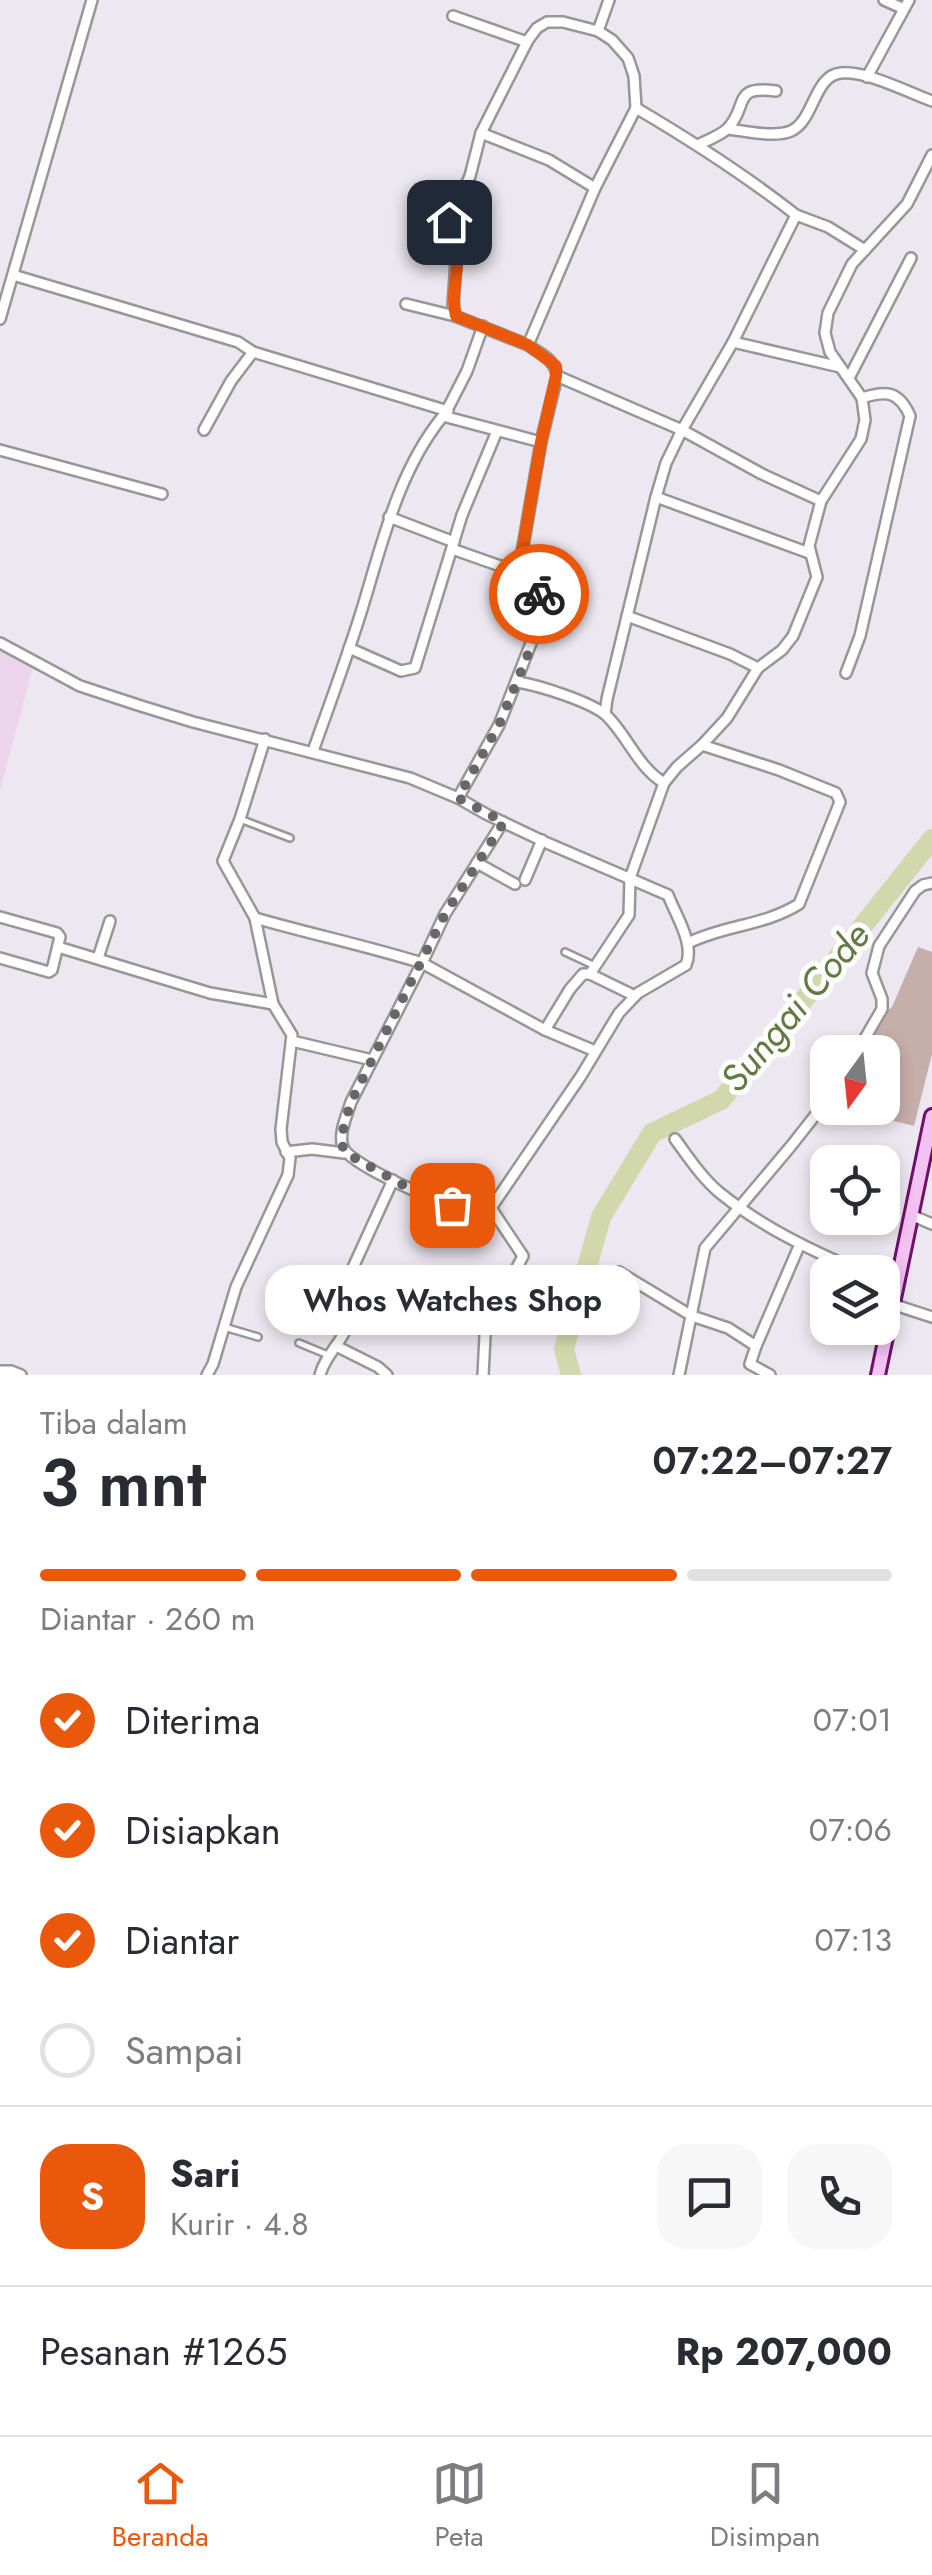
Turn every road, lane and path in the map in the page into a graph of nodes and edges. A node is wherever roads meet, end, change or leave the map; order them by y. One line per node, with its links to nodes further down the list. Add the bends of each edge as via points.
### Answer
1 (92, 0): 20 (street)
2 (609, 0): 6 (street)
3 (884, 0): 4 (street)
4 (906, 4): 8 (street)
5 (454, 16): 7 (street)
6 (598, 31): 7 (street, via 546,22); 11 (street, via 628,58)
7 (527, 42): 13 (street)
8 (867, 77): 10 (street); 12 (street, via 832,76 790,132)
9 (776, 91): 12 (street, via 749,92)
10 (932, 101)
11 (636, 108): 14 (street); 16 (street)
12 (728, 129): 14 (street)
13 (481, 134): 16 (street, via 550,160); 22 (street, via 449,222 457,244)
14 (698, 145): 17 (street)
15 (932, 155): 18 (street, via 907,204)
16 (595, 188): 26 (street)
17 (796, 215): 18 (street); 25 (street)
18 (865, 250): 28 (street, via 828,313 825,333)
19 (911, 258): 30 (street)
20 (13, 275): 23 (street); 27 (street)
21 (406, 304): 22 (street)
22 (456, 316): 24 (street)
23 (0, 319)
24 (483, 326): 26 (street); 32 (street)
25 (733, 342): 28 (street); 34 (street)
26 (528, 345): 29 (street, via 556,366)
27 (253, 352): 32 (street); 33 (street)
28 (840, 366): 30 (street)
29 (556, 376): 34 (street); 36 (street)
30 (849, 378): 31 (street)
31 (862, 398): 40 (street, via 861,439); 49 (street, via 892,394 910,416)
32 (446, 413): 35 (street); 41 (street)
33 (204, 430)
34 (682, 430): 39 (street); 40 (street)
35 (497, 431): 36 (street); 42 (street)
36 (541, 442): 44 (street)
37 (0, 450): 38 (street)
38 (162, 494)
39 (656, 497): 43 (street); 45 (street)
40 (821, 500): 43 (street)
41 (389, 517): 42 (street); 47 (street)
42 (453, 546): 44 (street); 47 (street, via 415,668 401,671)
43 (810, 553): 48 (street, via 817,578 794,636)
44 (523, 574): 50 (street, via 543,607)
45 (627, 616): 48 (street); 51 (street)
46 (0, 643): 52 (street, via 80,686)
47 (350, 648): 54 (street)
48 (758, 668): 53 (street)
49 (846, 673)
50 (517, 682): 51 (street); 56 (street)
51 (605, 714): 55 (street)
52 (265, 739): 54 (street); 57 (street)
53 (702, 745): 55 (street); 67 (street, via 813,783 836,793 840,802 799,904)
54 (313, 752): 56 (street)
55 (664, 784): 62 (street)
56 (458, 798): 58 (street)
57 (240, 819): 59 (lane); 65 (street, via 223,864)
58 (504, 822): 60 (street); 61 (street)
59 (290, 838)
60 (542, 840): 61 (street, via 520,882); 62 (street)
61 (477, 863): 72 (street)
62 (630, 878): 67 (street, via 668,895); 73 (street, via 629,915)
63 (932, 883): 77 (street, via 915,891 878,946 872,973 882,1008)
64 (0, 917): 68 (street, via 57,934)
65 (256, 918): 72 (street); 75 (street)
66 (110, 921): 71 (street)
67 (688, 942): 74 (street, via 686,965)
68 (58, 947): 70 (street, via 49,972); 71 (street)
69 (566, 952): 73 (lane)
70 (0, 958)
71 (98, 958): 75 (street, via 210,993)
72 (422, 963): 76 (street); 80 (street)
73 (593, 970): 74 (street); 76 (street, via 578,978)
74 (635, 996): 79 (street)
75 (273, 1004): 78 (street)
76 (545, 1030): 79 (street)
77 (867, 1035)
78 (292, 1041): 80 (street); 84 (street, via 281,1130)
79 (595, 1051): 88 (street)
80 (372, 1060): 85 (street, via 351,1102)
81 (932, 1116): 89 (main road)
82 (810, 1121): 87 (street)
83 (675, 1140): 87 (street, via 699,1172)
84 (286, 1152): 85 (street); 100 (street, via 288,1175)
85 (344, 1152): 86 (street)
86 (393, 1180): 88 (street, via 452,1205); 104 (street, via 350,1274 350,1314)
87 (740, 1206): 91 (street); 97 (street, via 705,1248)
88 (490, 1208): 99 (street, via 523,1256)
89 (911, 1215): 90 (street); 93 (main road)
90 (932, 1224)
91 (800, 1244): 92 (street); 105 (street)
92 (824, 1255)
93 (898, 1255)
94 (619, 1272): 97 (street)
95 (412, 1298): 99 (street)
96 (900, 1306): 98 (street)
97 (692, 1316): 105 (street); 114 (street)
98 (932, 1316)
99 (488, 1323): 113 (street)
100 (224, 1327): 101 (lane); 110 (street)
101 (258, 1337)
102 (299, 1343): 106 (lane)
103 (883, 1345): 116 (main road)
104 (336, 1346): 106 (street); 112 (street)
105 (756, 1346): 107 (street)
106 (328, 1356): 111 (street)
107 (749, 1370): 115 (street)
108 (0, 1371): 109 (street)
109 (21, 1375)
110 (207, 1375)
111 (320, 1375)
112 (387, 1375)
113 (483, 1375)
114 (679, 1375)
115 (770, 1375)
116 (878, 1375)

